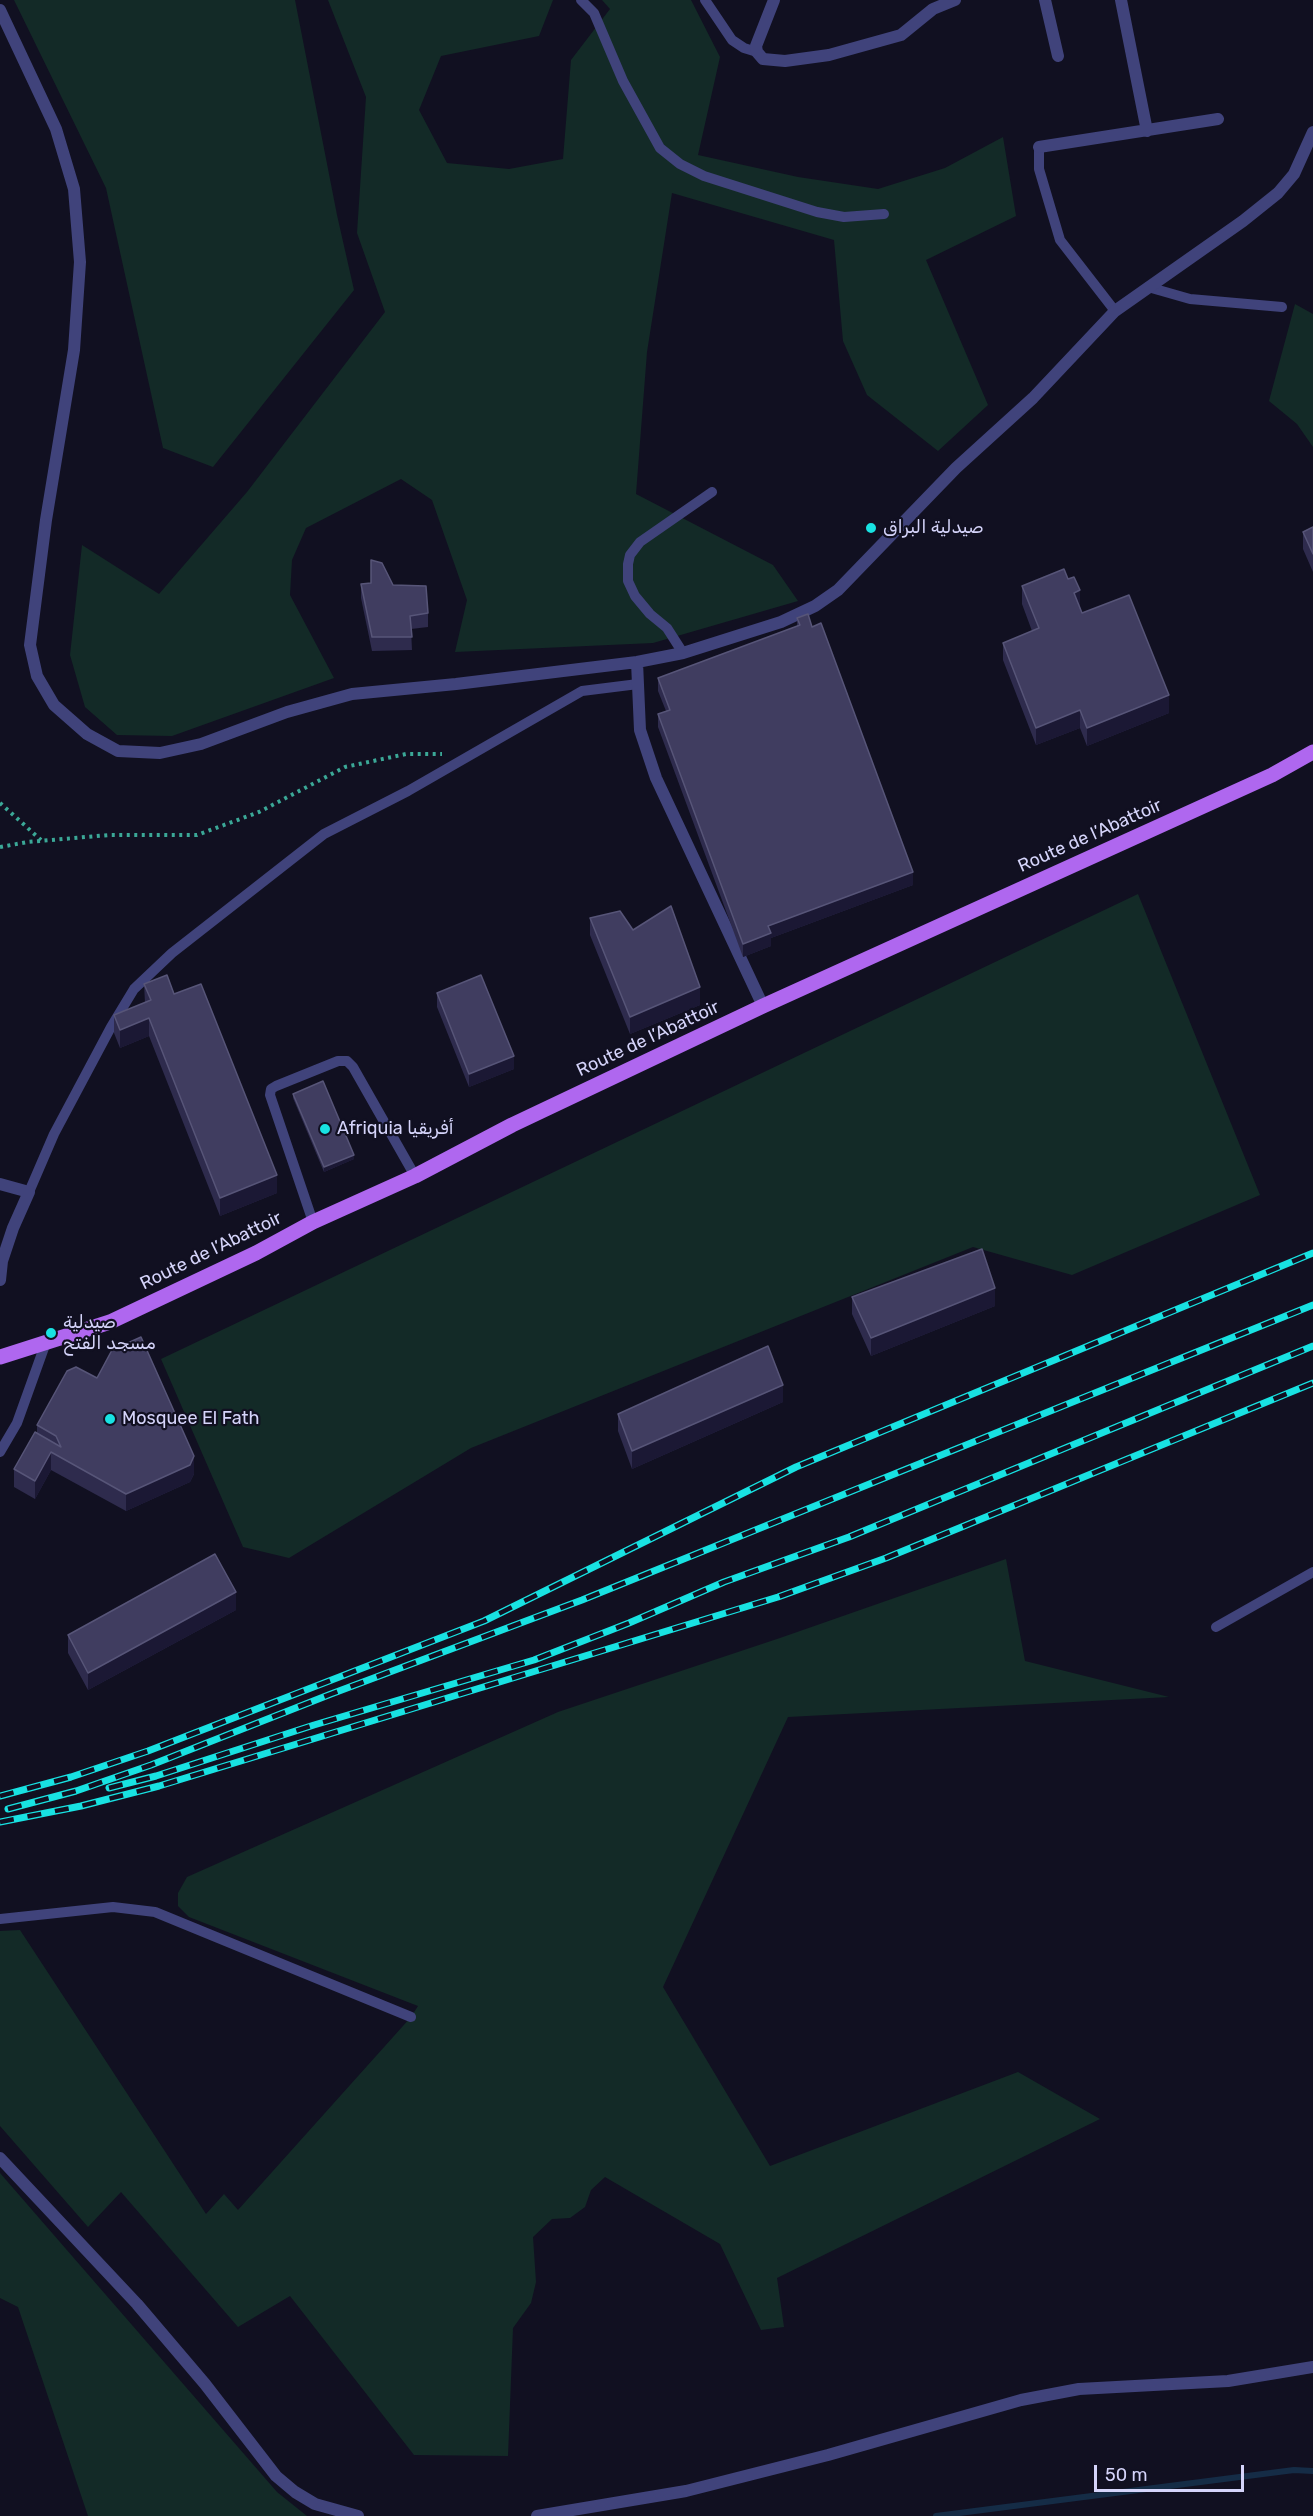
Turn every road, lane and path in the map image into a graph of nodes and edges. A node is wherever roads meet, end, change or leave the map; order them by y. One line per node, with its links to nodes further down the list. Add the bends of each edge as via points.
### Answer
1 (581, 0): 14 (lane, via 594,13 660,148 680,164 704,176 817,212 844,217)
2 (705, 0): 8 (lane, via 732,40)
3 (774, 0): 8 (street)
4 (955, 0): 8 (street, via 933,9 907,32 881,42 785,61 763,58)
5 (1045, 0): 9 (street)
6 (1122, 0): 11 (street)
7 (0, 10): 20 (street, via 56,129 74,189 81,262 74,350 30,645 37,676 54,705 87,734 118,751 160,753 201,744 287,712 352,694)
8 (757, 52)
9 (1058, 56)
10 (1218, 119): 11 (street)
11 (1147, 131): 13 (street)
12 (1313, 132): 15 (street, via 1294,174 1278,193)
13 (1039, 147): 17 (lane, via 1039,169 1060,240)
14 (884, 214)
15 (1148, 287): 16 (lane, via 1190,299); 17 (street)
16 (1282, 307)
17 (1115, 311): 19 (street, via 1033,398 956,468 838,590 781,622)
18 (712, 492): 19 (lane, via 640,542 628,564 628,581 636,596 667,628)
19 (683, 653): 20 (street)
20 (637, 662): 21 (street)
21 (638, 684): 23 (lane, via 582,691); 27 (street, via 640,730 656,778)
22 (1313, 752): 27 (main road, Route de l’Abattoir, via 1272,775)
23 (473, 755): 25 (path, via 406,754 345,767 259,812 197,835); 30 (lane, via 324,834 172,953 134,988 54,1134)
24 (0, 803): 25 (path)
25 (42, 840): 26 (path)
26 (0, 847)
27 (763, 1006): 28 (main road, Route de l’Abattoir, via 512,1125)
28 (415, 1176): 31 (main road, Route de l’Abattoir); 31 (lane, via 353,1066 346,1061 276,1086 270,1095)
29 (0, 1184): 30 (street)
30 (29, 1192): 32 (street, via 9,1239)
31 (313, 1222): 33 (main road, Route de l’Abattoir, via 110,1322)
32 (0, 1280)
33 (45, 1345): 34 (main road, Route de l’Abattoir); 35 (lane, via 18,1423)
34 (0, 1357)
35 (0, 1452)
36 (1313, 1572): 37 (lane)
37 (1216, 1627)
38 (0, 1919): 39 (lane, via 113,1907 155,1912)
39 (411, 2017)
40 (0, 2158): 42 (street, via 137,2304 276,2476 315,2504)
41 (1313, 2367): 43 (street, via 1228,2381 1079,2389 1021,2400 686,2491)
42 (358, 2516)
43 (537, 2516)

